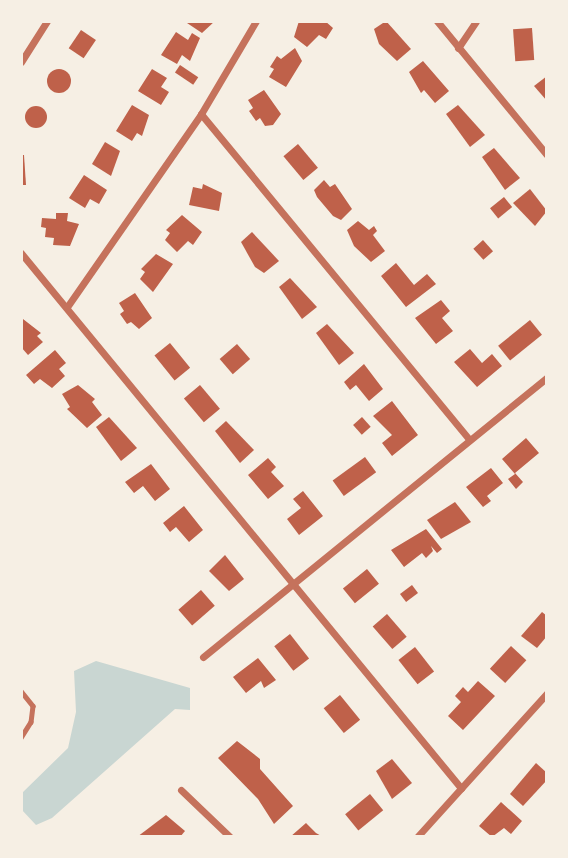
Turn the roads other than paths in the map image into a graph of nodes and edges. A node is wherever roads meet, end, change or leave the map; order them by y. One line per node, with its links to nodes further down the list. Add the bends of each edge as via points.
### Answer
1 (47, 21): 6 (street)
2 (256, 21): 7 (street)
3 (437, 21): 5 (street)
4 (476, 21): 5 (street)
5 (458, 48): 8 (street)
6 (21, 62)
7 (201, 114): 10 (street); 12 (street)
8 (547, 155)
9 (21, 253): 10 (street)
10 (67, 307): 13 (street)
11 (547, 377): 12 (street)
12 (469, 439): 13 (street)
13 (291, 585): 14 (street); 18 (street)
14 (203, 657)
15 (21, 691): 17 (lane, via 33,706 31,722)
16 (547, 693): 18 (street)
17 (21, 738)
18 (461, 788): 21 (street)
19 (181, 790): 20 (street)
20 (230, 837)
21 (417, 837)

